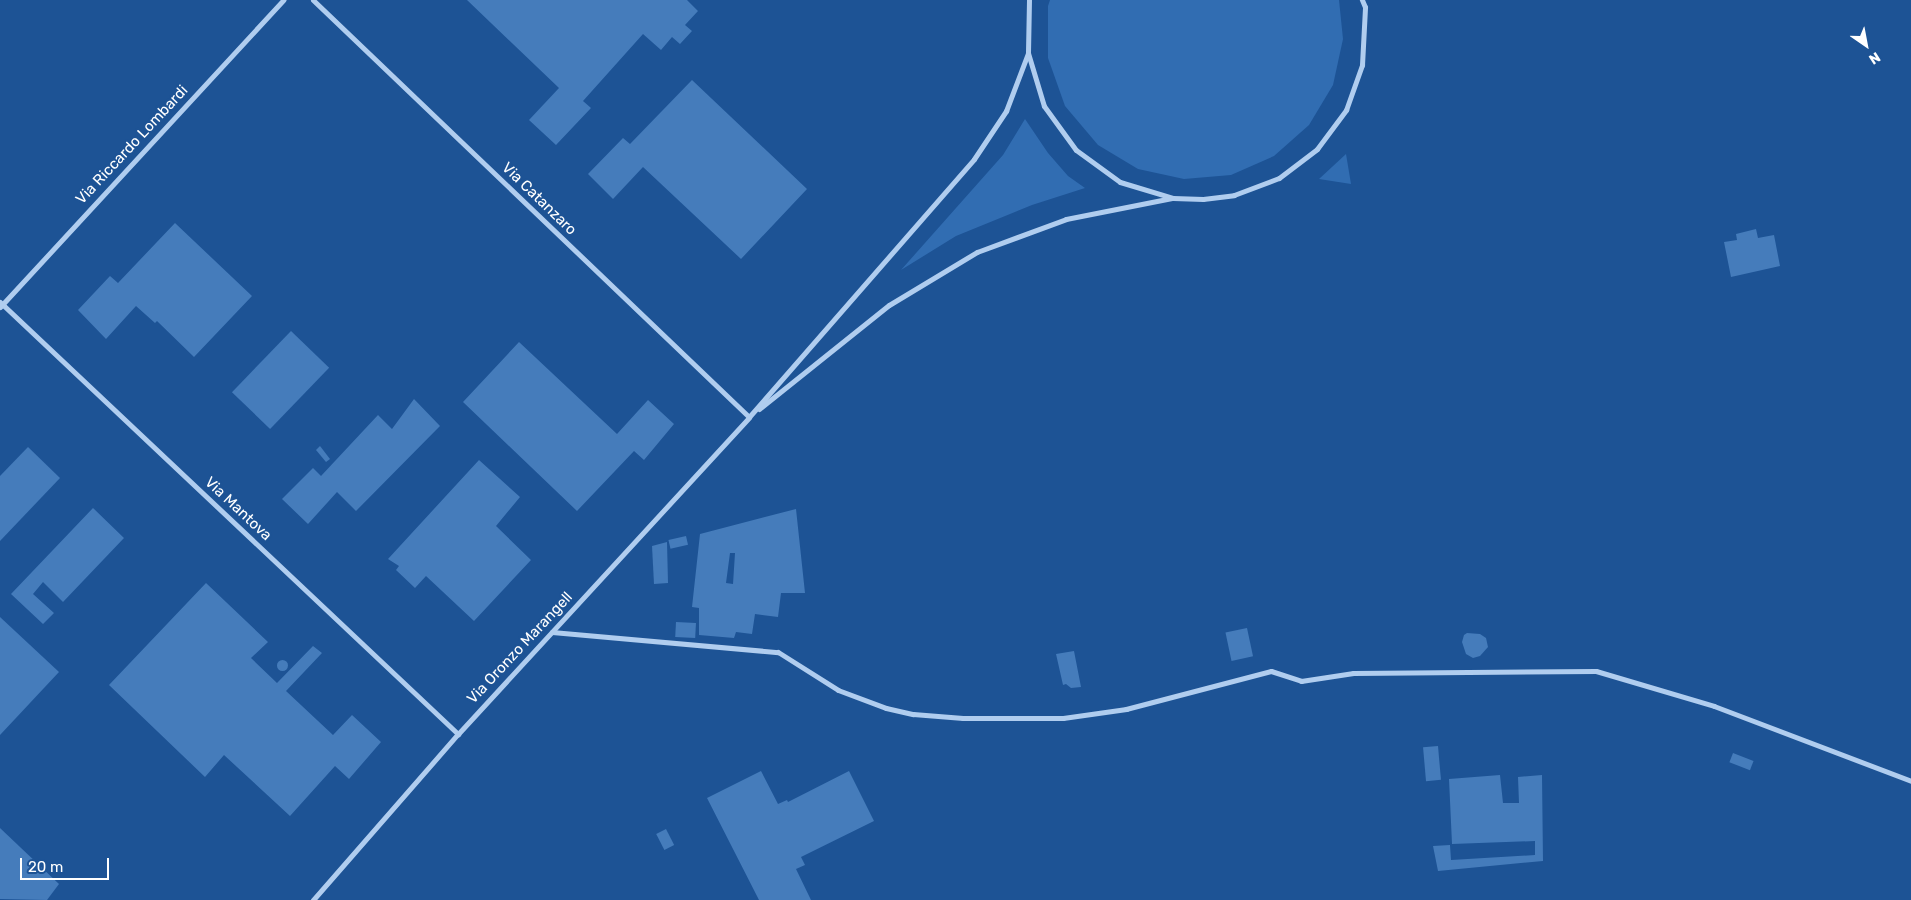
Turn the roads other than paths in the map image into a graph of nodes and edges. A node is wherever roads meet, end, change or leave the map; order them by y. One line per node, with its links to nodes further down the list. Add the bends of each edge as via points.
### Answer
1 (282, 0): 7 (street, Via Riccardo Lombardi)
2 (313, 0): 8 (street, Via Catanzaro)
3 (1029, 0): 5 (street)
4 (1362, 0): 6 (street, via 1365,7 1362,65 1346,110 1317,149 1278,178 1234,195)
5 (1028, 53): 6 (street, via 1044,106 1076,150 1120,182); 8 (street, via 1006,111 974,159)
6 (1173, 198): 8 (street, via 1066,219 977,252 889,305)
7 (1, 305): 10 (street, Via Mantova)
8 (749, 417): 9 (street, Via Oronzo Marangell)
9 (552, 632): 10 (street, Via Oronzo Marangell); 11 (street, via 778,652 838,690 886,708 963,718 1063,718 1126,709 1270,671 1301,681 1353,673 1596,671 1714,706)
10 (458, 734): 12 (street, Via Oronzo Marangell)
11 (1911, 781)
12 (312, 900)

